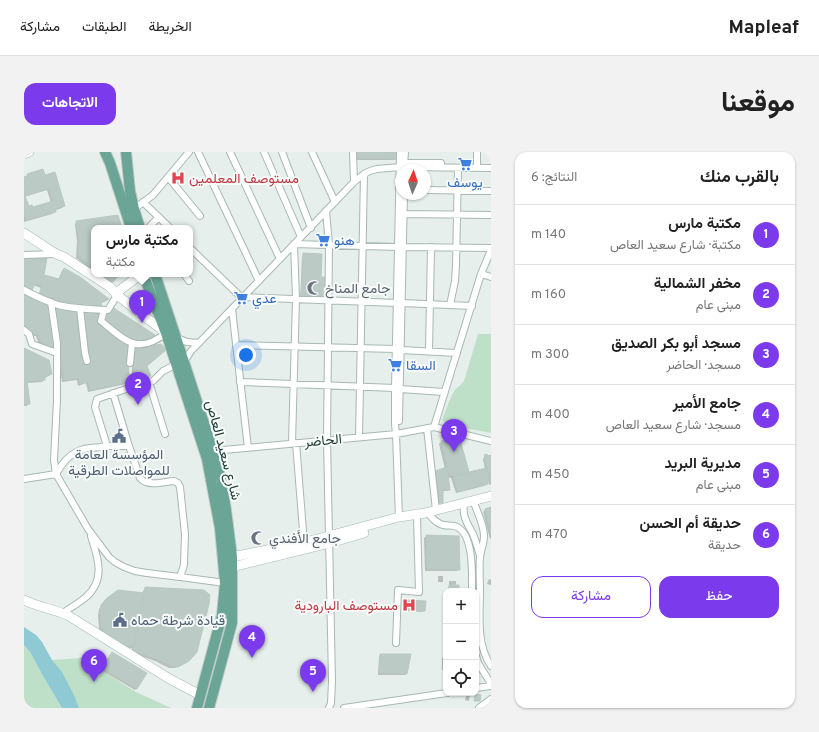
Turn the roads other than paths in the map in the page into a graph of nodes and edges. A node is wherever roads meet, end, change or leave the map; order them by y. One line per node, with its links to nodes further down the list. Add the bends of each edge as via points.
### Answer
1 (29, 152): 14 (main road)
2 (105, 152): 41 (main road)
3 (126, 152): 34 (main road)
4 (189, 152): 25 (street)
5 (198, 152): 68 (street)
6 (230, 152): 58 (street)
7 (264, 152): 47 (street)
8 (282, 152): 45 (street)
9 (312, 152): 33 (street)
10 (353, 152): 26 (street)
11 (400, 152): 15 (street)
12 (405, 152): 16 (street)
13 (477, 152): 17 (street)
14 (24, 154)
15 (403, 164)
16 (403, 164)
17 (477, 164): 18 (street); 19 (street)
18 (491, 164)
19 (431, 165)
20 (395, 167): 24 (street, via 377,168)
21 (431, 167): 22 (street)
22 (458, 168): 23 (street); 28 (street)
23 (491, 168)
24 (364, 174): 26 (street); 50 (street)
25 (168, 177): 32 (street, via 153,196); 39 (street)
26 (354, 182): 33 (street)
27 (431, 190): 28 (street)
28 (458, 190): 29 (street); 37 (street)
29 (491, 190)
30 (402, 200): 51 (street)
31 (404, 200): 36 (street)
32 (143, 202): 34 (street); 40 (street)
33 (335, 202): 35 (street)
34 (134, 209): 42 (main road)
35 (326, 211): 45 (street); 49 (street)
36 (404, 214): 37 (street); 51 (street)
37 (457, 215): 38 (street); 53 (street)
38 (491, 215)
39 (200, 216)
40 (159, 218): 43 (street); 44 (street)
41 (129, 225)
42 (139, 225)
43 (151, 225)
44 (167, 225)
45 (311, 228): 47 (street)
46 (24, 233): 56 (main road)
47 (301, 237): 48 (street)
48 (294, 244): 49 (street); 58 (street); 72 (street)
49 (329, 245): 50 (street); 73 (street)
50 (362, 246): 51 (street); 75 (street)
51 (400, 247): 52 (street); 76 (street)
52 (431, 247): 53 (street); 77 (street)
53 (457, 248): 54 (street); 78 (street, via 455,281)
54 (491, 249): 59 (street)
55 (193, 251): 71 (street)
56 (56, 254): 57 (street); 60 (main road)
57 (24, 255)
58 (280, 259): 68 (street)
59 (482, 274): 61 (street); 79 (street)
60 (91, 276)
61 (491, 276)
62 (93, 277): 70 (main road)
63 (137, 277): 70 (main road)
64 (144, 277): 84 (main road)
65 (156, 277): 85 (main road, شارع سعيد العاص)
66 (186, 277): 67 (street)
67 (189, 280)
68 (259, 281): 71 (street)
69 (24, 290): 74 (street)
70 (114, 292): 82 (street, via 108,310); 84 (main road)
71 (243, 298): 72 (street); 81 (street)
72 (296, 299): 73 (street); 89 (street)
73 (328, 300): 75 (street); 90 (street)
74 (51, 302): 80 (street, via 60,306); 94 (street)
75 (362, 302): 76 (street); 91 (street)
76 (399, 303): 77 (street); 92 (street)
77 (430, 304): 78 (street); 93 (street)
78 (450, 305): 79 (street)
79 (472, 306): 95 (street)
80 (80, 308): 82 (street); 96 (street)
81 (232, 309): 87 (street); 88 (street)
82 (104, 310): 86 (street, via 101,321)
83 (24, 330): 94 (street, via 29,334 32,344)
84 (166, 333): 86 (street, via 145,345); 98 (main road)
85 (176, 338): 87 (street); 98 (main road, شارع سعيد العاص)
86 (132, 343): 97 (street)
87 (199, 343): 98 (street)
88 (236, 345): 89 (street); 100 (street)
89 (295, 347): 90 (street); 101 (street)
90 (328, 348): 91 (street); 102 (street)
91 (361, 348): 92 (street); 103 (street)
92 (398, 350): 93 (street); 104 (street)
93 (429, 351): 95 (street)
94 (57, 353): 119 (street, via 54,460)
95 (457, 353): 105 (street)
96 (87, 361)
97 (130, 362)
98 (181, 363): 99 (street, via 163,371); 118 (main road, شارع سعيد العاص); 135 (main road, via 207,459 220,528)
99 (149, 382): 106 (street); 109 (street)
100 (240, 382): 101 (street); 117 (street)
101 (294, 384): 102 (street); 114 (street)
102 (328, 386): 103 (street); 112 (street)
103 (360, 387): 104 (street); 111 (street)
104 (398, 389): 105 (street); 110 (street, via 399,424)
105 (444, 392): 107 (street)
106 (113, 393): 115 (street, via 97,399 95,407); 116 (street)
107 (434, 427): 108 (street, الحاضر); 113 (street)
108 (427, 428): 110 (street, الحاضر); 123 (street)
109 (165, 434)
110 (396, 434): 111 (street, الحاضر); 124 (street)
111 (359, 437): 112 (street, الحاضر)
112 (327, 440): 114 (street, الحاضر); 128 (street)
113 (491, 441)
114 (294, 443): 117 (street, الحاضر); 129 (street)
115 (107, 446): 116 (street); 119 (street, via 73,453)
116 (129, 446): 134 (street, via 143,482 148,484 174,481 180,487 185,534 184,564)
117 (248, 448): 118 (street, الحاضر)
118 (213, 451): 133 (main road, شارع سعيد العاص, via 223,490)
119 (56, 474): 120 (street); 127 (street)
120 (24, 479)
121 (491, 496): 122 (main road)
122 (469, 502): 123 (main road); 125 (street, via 464,511); 131 (street, via 483,528 484,541)
123 (426, 513): 124 (main road); 126 (street, via 439,523); 128 (main road); 139 (street, via 419,592 398,590)
124 (399, 517): 128 (main road)
125 (465, 519): 126 (street); 131 (street, via 476,541)
126 (456, 526): 136 (street, via 465,536 470,550)
127 (88, 529): 130 (street); 132 (street)
128 (330, 539): 129 (main road); 133 (main road); 149 (street, via 332,681)
129 (304, 543): 133 (main road)
130 (109, 557): 132 (street); 134 (street, via 135,571)
131 (480, 558): 141 (street, via 480,634 484,653)
132 (99, 562): 138 (street, via 97,578 91,591)
133 (232, 562): 147 (main road, شارع سعيد العاص, via 232,623)
134 (180, 577): 135 (street)
135 (225, 583): 145 (main road, via 222,615)
136 (472, 588)
137 (24, 600): 138 (main road)
138 (63, 613): 145 (main road)
139 (396, 643)
140 (477, 660): 142 (street)
141 (491, 666)
142 (491, 685): 143 (street)
143 (479, 687)
144 (443, 694): 150 (street)
145 (200, 695): 147 (main road); 148 (main road)
146 (491, 698): 151 (street)
147 (210, 704)
148 (197, 708)
149 (329, 708)
150 (344, 708)
151 (479, 708)

